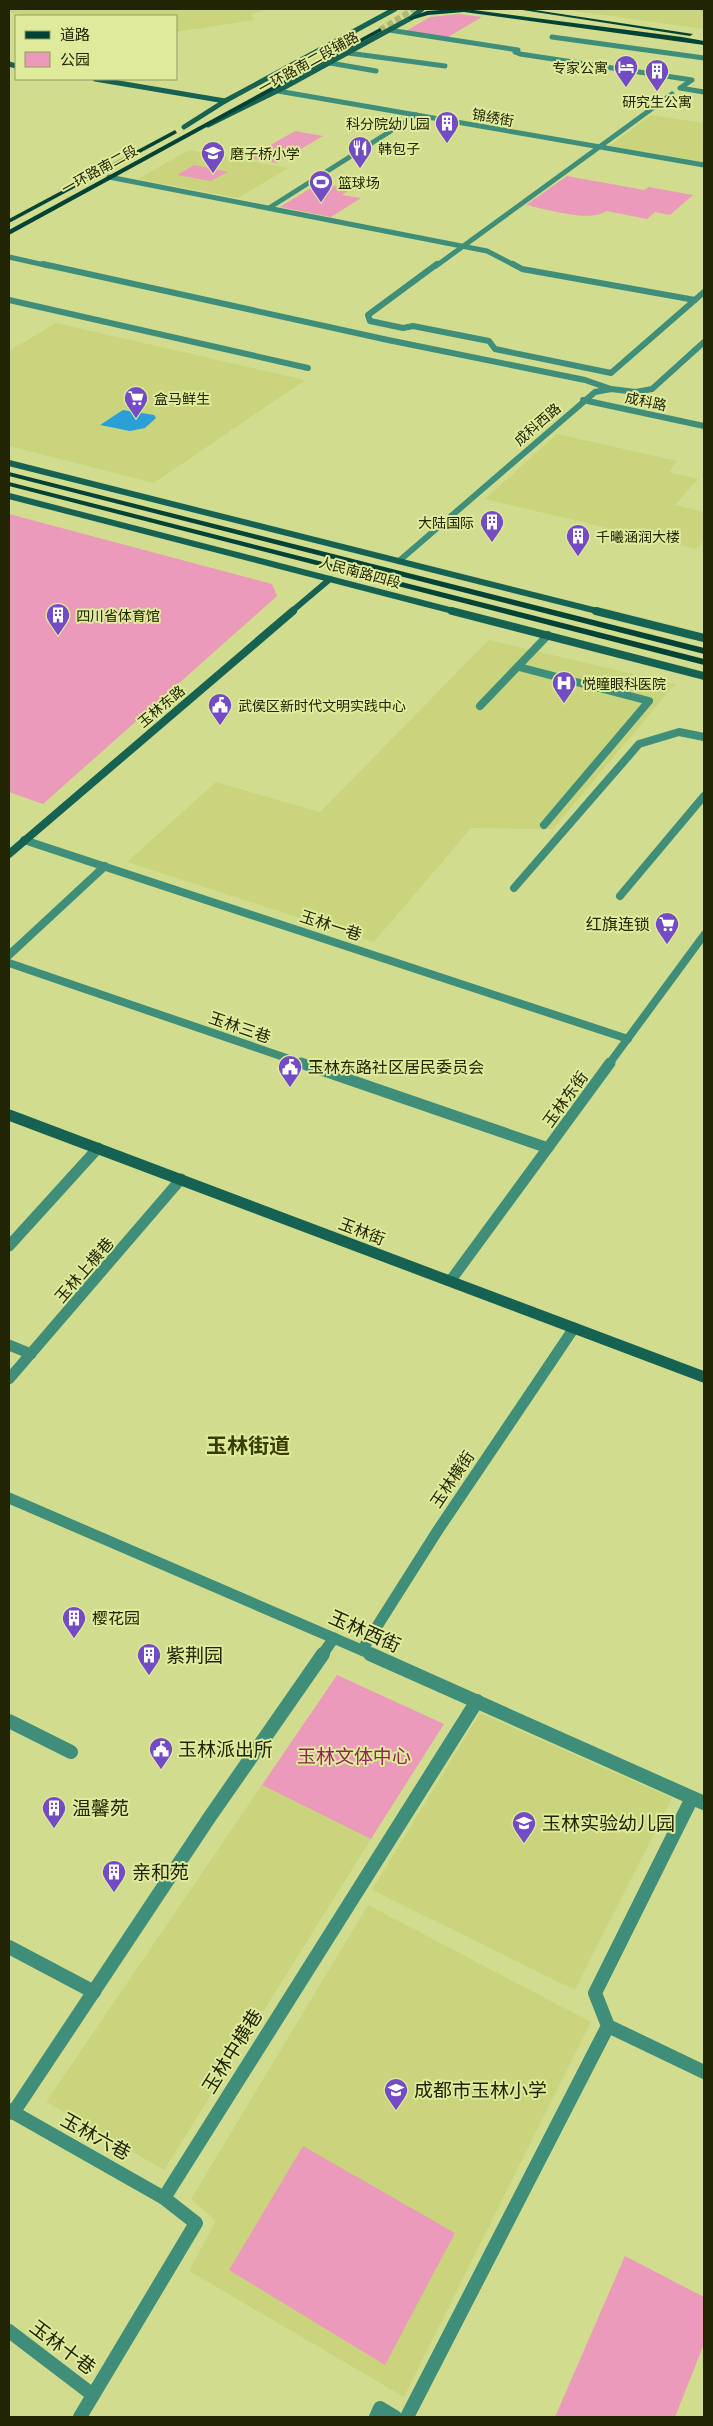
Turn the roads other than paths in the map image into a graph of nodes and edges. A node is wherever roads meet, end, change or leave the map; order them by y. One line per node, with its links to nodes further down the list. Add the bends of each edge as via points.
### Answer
1 (395, 9): 8 (street, 一环路南二段辅路)
2 (422, 9): 10 (street, 一环路南二段辅路)
3 (456, 9): 7 (main road)
4 (477, 9): 9 (main road)
5 (496, 9): 9 (main road)
6 (520, 9): 16 (main road)
7 (464, 10): 10 (main road, via 427,13); 19 (main road)
8 (389, 11): 13 (street, 一环路南二段辅路)
9 (529, 15): 16 (main road); 19 (main road)
10 (411, 18): 14 (street, 一环路南二段辅路)
11 (382, 21): 13 (street)
12 (389, 23): 14 (street)
13 (375, 27): 31 (street, 一环路南二段辅路); 33 (main road, 一环路南二段); 34 (main road, 一环路南二段)
14 (394, 27): 15 (street, 一环路南二段辅路)
15 (389, 30): 21 (street, 一环路南二段辅路); 29 (street, via 692,80 680,88)
16 (697, 36): 18 (main road)
17 (552, 37): 23 (street)
18 (704, 37)
19 (689, 41): 20 (main road)
20 (704, 43)
21 (346, 54): 22 (street); 24 (street, 一环路南二段辅路); 25 (street)
22 (354, 58)
23 (704, 58)
24 (330, 63): 26 (street); 28 (street, 一环路南二段辅路)
25 (446, 66)
26 (376, 71)
27 (101, 80): 31 (street)
28 (278, 91): 32 (street, 锦绣街); 34 (street, 一环路南二段辅路)
29 (704, 92)
30 (672, 94): 35 (street)
31 (225, 100): 33 (street, 一环路南二段辅路)
32 (416, 115): 35 (street, 锦绣街); 38 (street)
33 (184, 127): 39 (main road, 一环路南二段)
34 (201, 128): 37 (main road, 一环路南二段)
35 (600, 147): 36 (street, 锦绣街); 41 (street)
36 (704, 165)
37 (109, 177): 38 (street); 40 (main road, 一环路南二段)
38 (269, 208): 41 (street)
39 (9, 221)
40 (9, 233)
41 (463, 246): 45 (street, via 487,251 522,269); 45 (street, via 368,315 370,321 489,341 495,349 612,373)
42 (9, 257): 48 (street, via 585,380)
43 (704, 292): 45 (street)
44 (9, 300): 47 (street)
45 (695, 300)
46 (704, 342): 48 (street, 成科西路, via 652,389 636,392)
47 (308, 368)
48 (611, 389): 49 (street, 成科西路, via 595,392)
49 (584, 400): 50 (street, 成科路); 55 (street, 成科西路)
50 (704, 426)
51 (9, 462): 55 (street, 人民南路四段)
52 (9, 474): 59 (main road, 人民南路四段)
53 (9, 484): 60 (main road, 人民南路四段)
54 (9, 496): 56 (street, 人民南路四段)
55 (399, 561): 58 (street, 人民南路四段)
56 (330, 579): 57 (street, 人民南路四段); 67 (street, 玉林东路)
57 (548, 636): 61 (street); 62 (street, 人民南路四段)
58 (704, 638)
59 (704, 651)
60 (704, 662)
61 (519, 666): 63 (street); 66 (street, via 649,701)
62 (704, 676)
63 (480, 706)
64 (704, 736): 70 (street, via 679,732 639,744)
65 (704, 796): 71 (street)
66 (544, 825)
67 (24, 840): 68 (street, 玉林东路); 69 (street, 玉林一巷)
68 (9, 854)
69 (105, 866): 73 (street); 75 (street, 玉林一巷)
70 (514, 888)
71 (620, 896)
72 (704, 935): 75 (street, 玉林东街)
73 (9, 955)
74 (9, 963): 78 (street, 玉林三巷)
75 (628, 1039): 78 (street, 玉林东街)
76 (9, 1115): 77 (street, 玉林街)
77 (98, 1148): 79 (street, 玉林街); 80 (street)
78 (548, 1148): 81 (street, 玉林东街)
79 (181, 1179): 81 (street, 玉林街); 84 (street, 玉林上横巷)
80 (9, 1246)
81 (451, 1280): 82 (street, 玉林街)
82 (574, 1328): 85 (street, 玉林街); 89 (street, 玉林横街, via 438,1530)
83 (9, 1345): 84 (street)
84 (31, 1354): 86 (street, 玉林上横巷)
85 (704, 1377)
86 (9, 1379)
87 (9, 1498): 88 (street, 玉林西街)
88 (334, 1638): 89 (street, 玉林西街); 95 (street)
89 (362, 1650): 90 (street, 玉林西街)
90 (477, 1701): 93 (street, 玉林西街); 99 (street, 玉林中横巷)
91 (9, 1721): 92 (street)
92 (71, 1752)
93 (698, 1800): 96 (street, via 595,1993)
94 (9, 1947): 95 (street)
95 (94, 1992): 98 (street)
96 (608, 2026): 97 (street); 105 (street)
97 (704, 2072)
98 (11, 2111): 99 (street, 玉林六巷)
99 (164, 2198): 101 (street, via 196,2223)
100 (9, 2331): 101 (street, 玉林十巷)
101 (93, 2395): 102 (street)
102 (80, 2417)
103 (376, 2417): 104 (street, via 380,2408)
104 (394, 2417)
105 (407, 2417)

